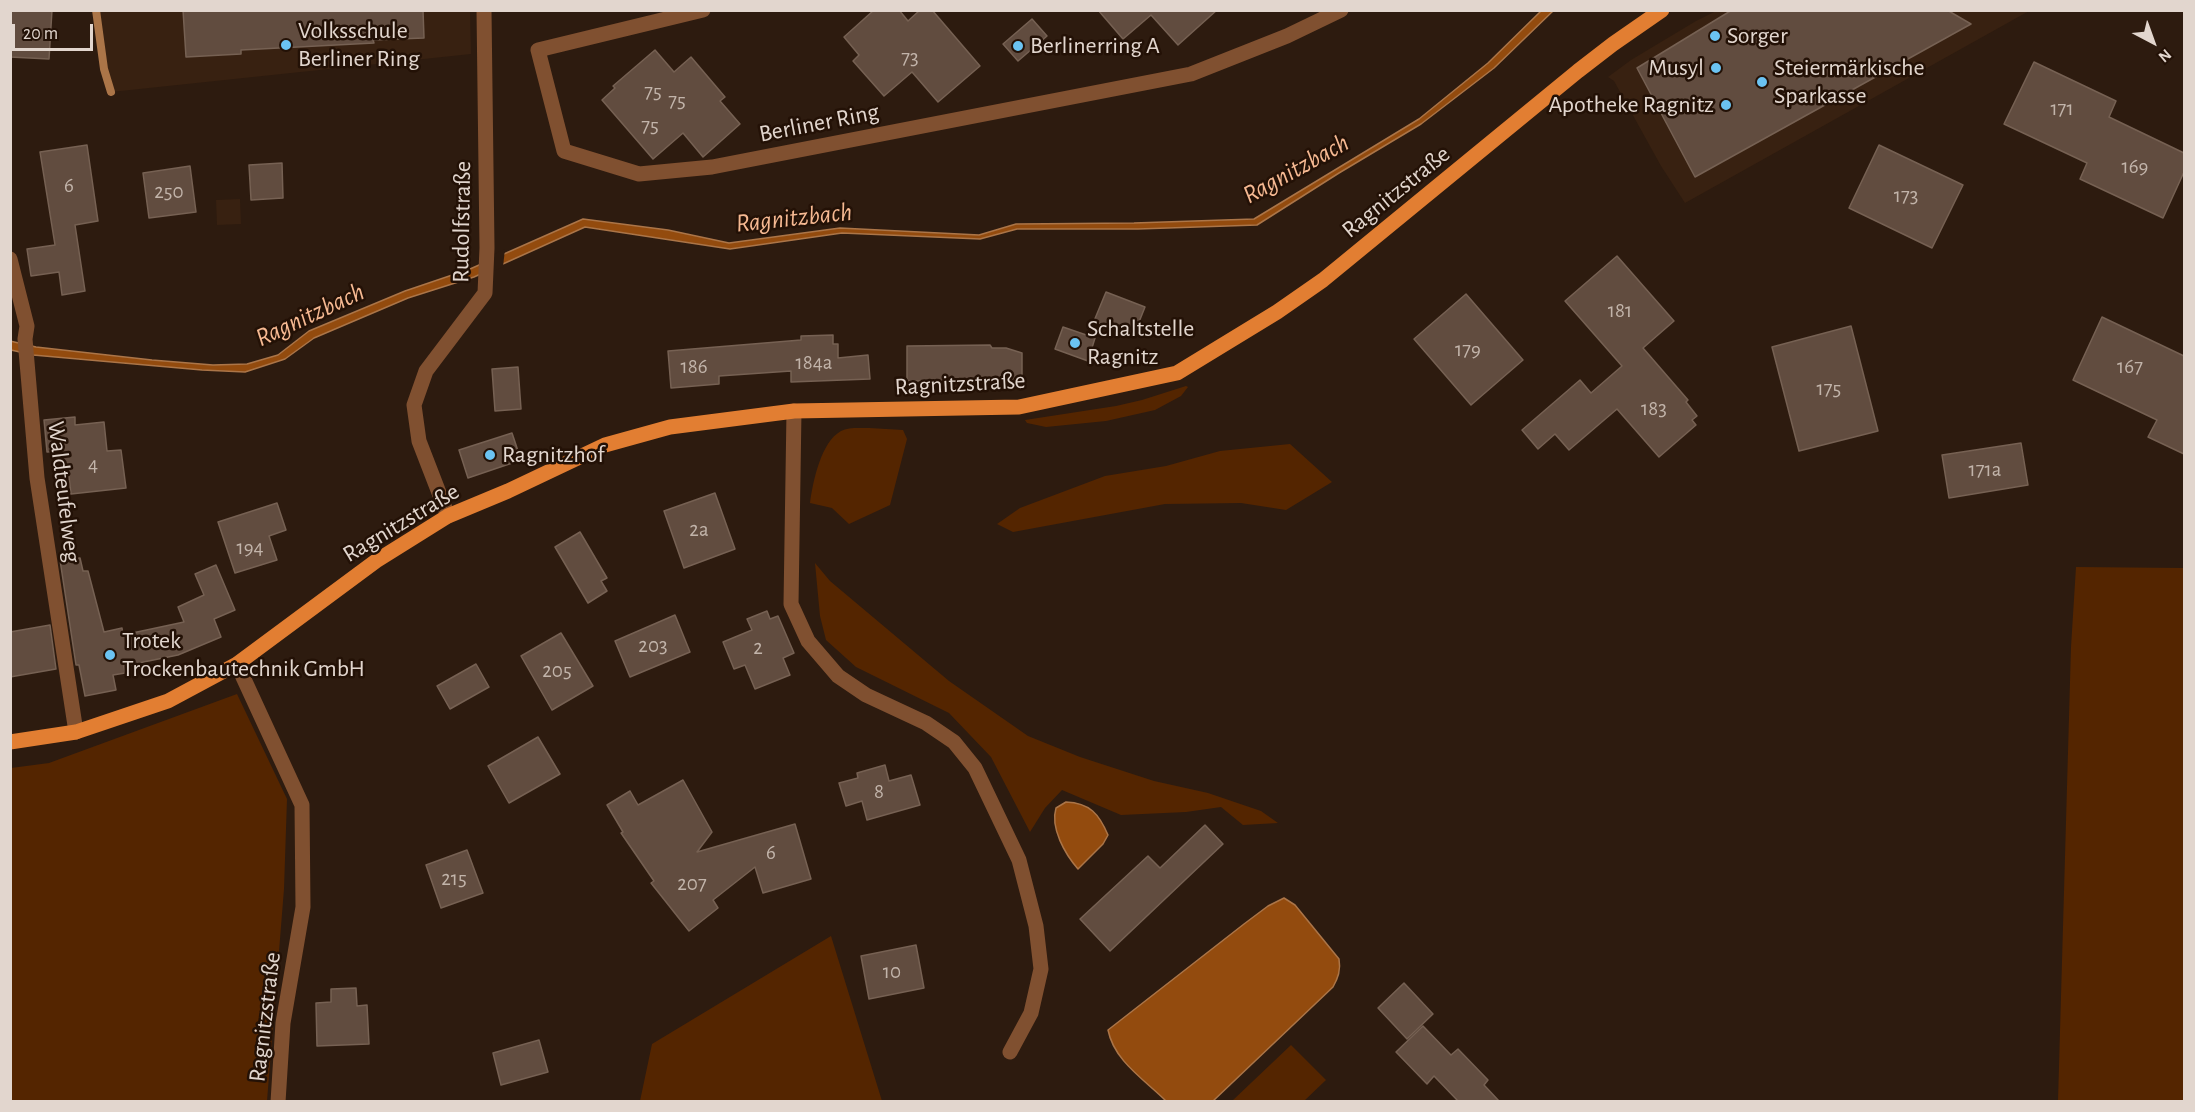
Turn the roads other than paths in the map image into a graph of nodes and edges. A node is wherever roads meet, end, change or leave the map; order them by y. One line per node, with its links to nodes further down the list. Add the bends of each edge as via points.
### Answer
1 (484, 10): 7 (street, Rudolfstraße, via 485,293 426,371 414,405 419,441)
2 (703, 10): 3 (street, Berliner Ring, via 538,50 564,152 639,174 712,167 1191,74)
3 (1341, 10)
4 (1662, 10): 6 (main road, Ragnitzstraße, via 1578,71 1323,280 1177,373 1019,407)
5 (10, 259): 9 (street, Waldteufelweg, via 27,326 37,478)
6 (794, 411): 7 (main road, Ragnitzstraße, via 670,427 605,445); 11 (street, via 791,604 808,641 838,676 954,742 975,768 1019,860 1036,926 1041,969 1031,1013)
7 (448, 516): 8 (main road, Ragnitzstraße, via 376,561)
8 (237, 664): 9 (main road, Ragnitzstraße, via 168,701); 12 (street, Ragnitzstraße, via 302,805 303,907 284,1023)
9 (76, 732): 10 (main road, Ragnitzstraße)
10 (10, 742)
11 (1010, 1052)
12 (278, 1101)

